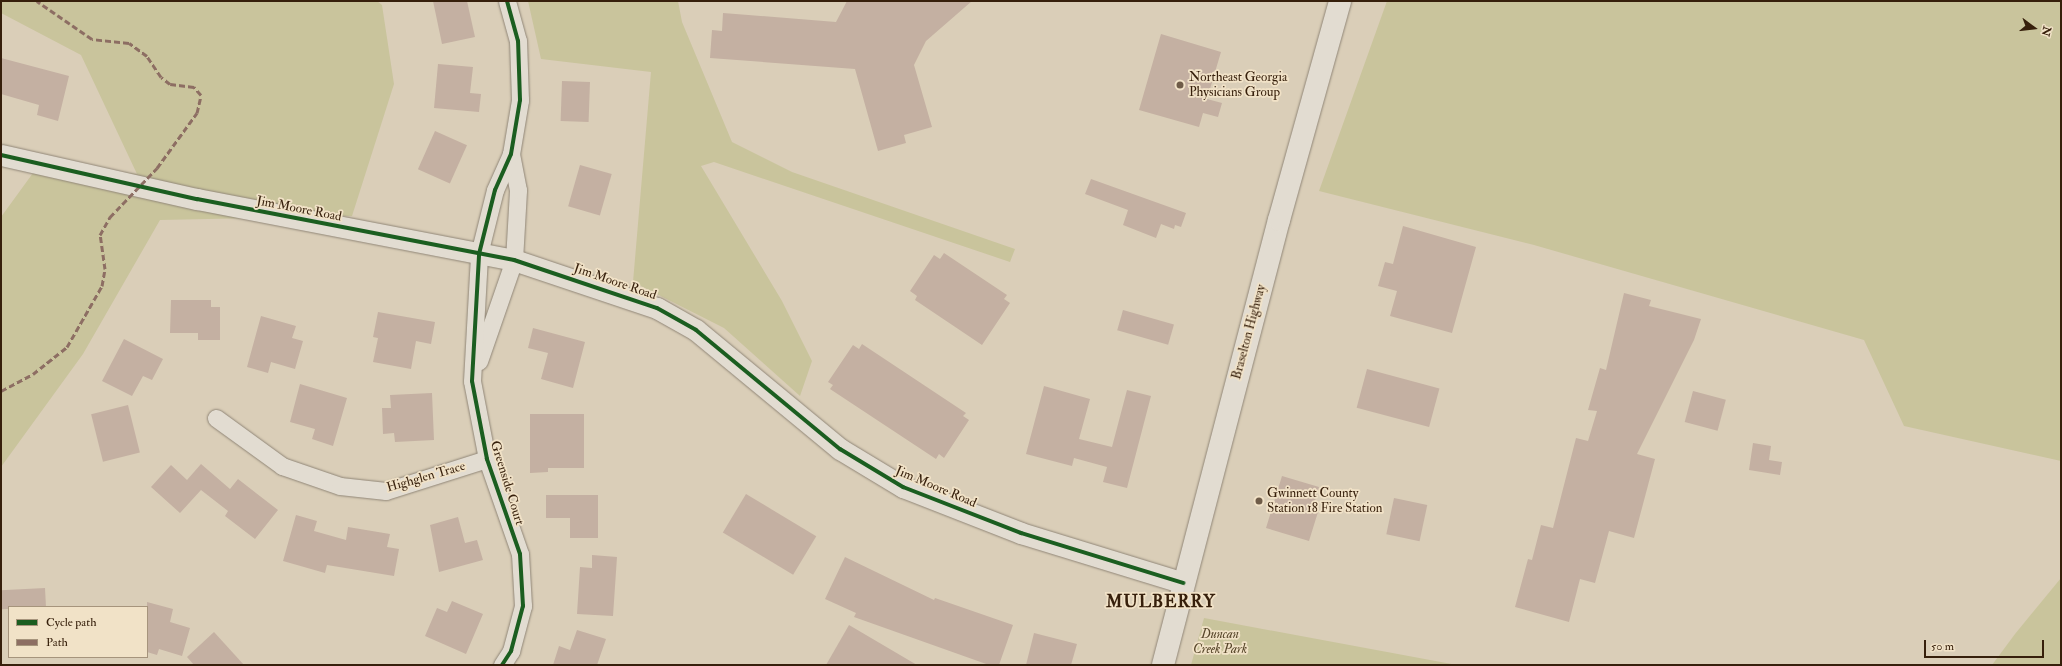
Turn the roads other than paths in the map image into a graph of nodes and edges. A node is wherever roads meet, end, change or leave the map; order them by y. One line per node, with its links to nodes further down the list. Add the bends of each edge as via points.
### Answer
1 (507, 1): 3 (street, via 518,41 520,100)
2 (1340, 1): 10 (main road, Braselton Highway, via 1279,220)
3 (511, 154): 5 (street, Greenside Court, via 494,190); 6 (street, via 518,190)
4 (1, 155): 5 (street, Jim Moore Road, via 197,199)
5 (479, 254): 6 (street, Jim Moore Road); 7 (street, Greenside Court)
6 (514, 260): 7 (street); 10 (street, Jim Moore Road, via 657,308 696,330 840,449 903,487 1021,533)
7 (472, 381): 9 (street, Greenside Court)
8 (216, 418): 9 (street, Highglen Trace, via 282,466 340,486 386,491)
9 (487, 459): 11 (street, Greenside Court, via 520,554 524,606 511,651)
10 (1184, 583): 12 (main road, Braselton Highway)
11 (502, 665)
12 (1163, 665)

